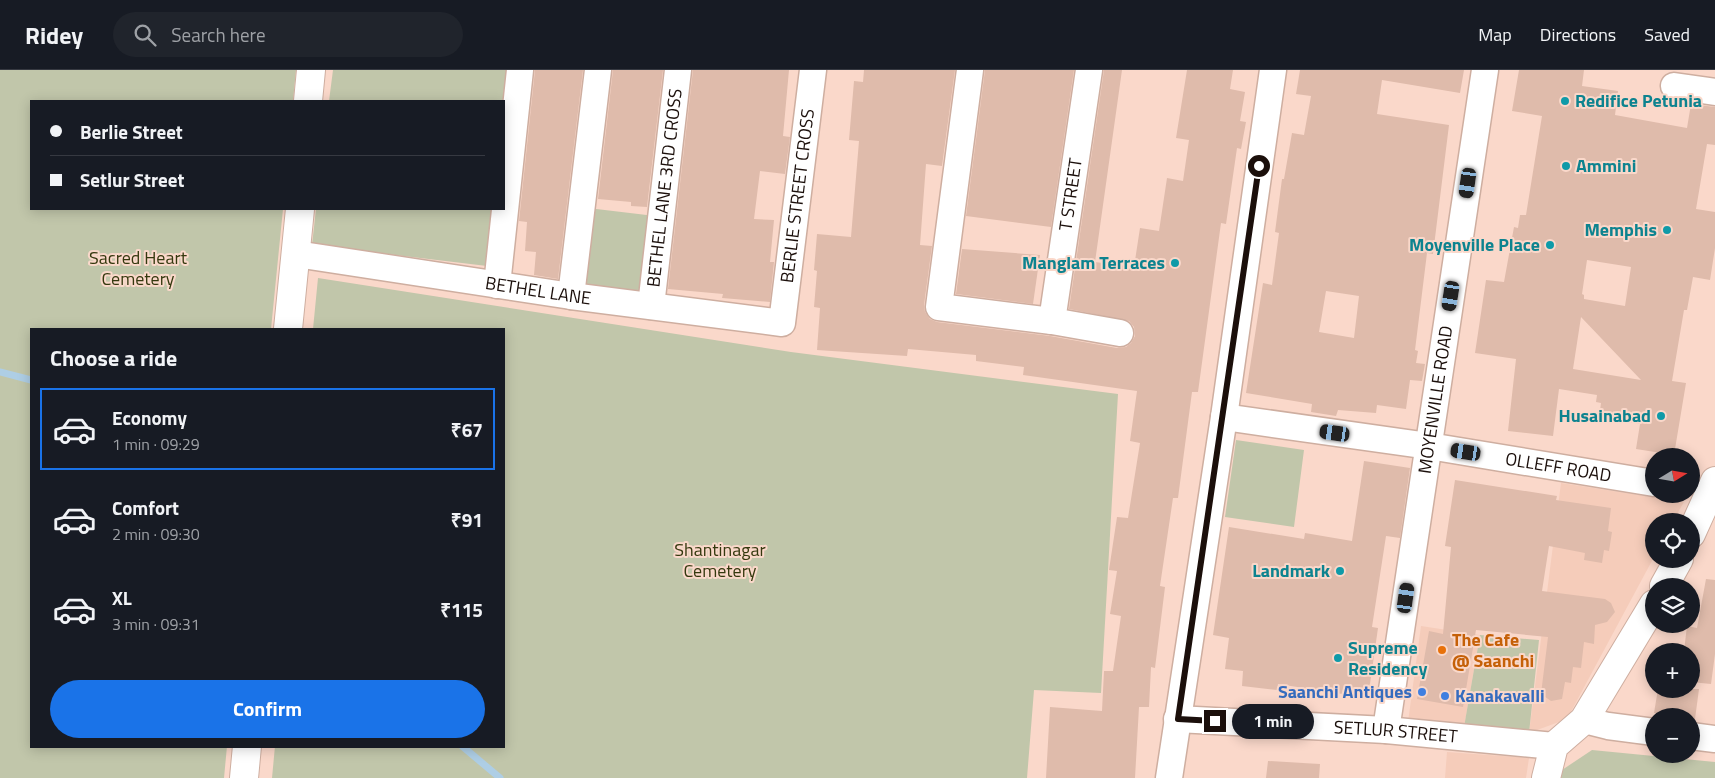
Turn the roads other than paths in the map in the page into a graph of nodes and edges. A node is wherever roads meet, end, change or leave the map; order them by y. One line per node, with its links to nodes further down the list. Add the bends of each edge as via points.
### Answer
1 (311, 70): 12 (street)
2 (520, 70): 15 (street)
3 (598, 70): 18 (street)
4 (678, 70): 19 (street, BETHEL LANE 3RD CROSS)
5 (813, 70): 21 (street, BERLIE STREET CROSS)
6 (970, 70): 20 (street, via 939,307)
7 (1089, 70): 20 (street, T STREET)
8 (1273, 70): 24 (street)
9 (1485, 70): 25 (street, MOYENVILLE ROAD)
10 (1674, 86): 11 (street)
11 (1715, 92)
12 (308, 100)
13 (300, 210): 16 (street)
14 (505, 210): 17 (street)
15 (505, 210)
16 (296, 254): 17 (street, BETHEL LANE); 22 (street)
17 (497, 284): 18 (street, BETHEL LANE)
18 (571, 296): 19 (street, BETHEL LANE)
19 (650, 306): 21 (street, BETHEL LANE)
20 (1052, 321): 23 (street)
21 (782, 323)
22 (288, 328)
23 (1120, 333)
24 (1224, 417): 25 (street, OLLEFF ROAD); 30 (street)
25 (1429, 446): 26 (street, OLLEFF ROAD); 32 (street, MOYENVILLE ROAD)
26 (1645, 482)
27 (1708, 488): 28 (street)
28 (1699, 513)
29 (1645, 619): 31 (street)
30 (1178, 719): 32 (street, SETLUR STREET); 39 (street)
31 (1584, 720): 33 (street); 36 (street)
32 (1386, 730): 36 (street, SETLUR STREET)
33 (1645, 731)
34 (1700, 737): 35 (street)
35 (1715, 739)
36 (1554, 746): 40 (street)
37 (247, 748): 38 (street)
38 (244, 778)
39 (1169, 778)
40 (1546, 778)

